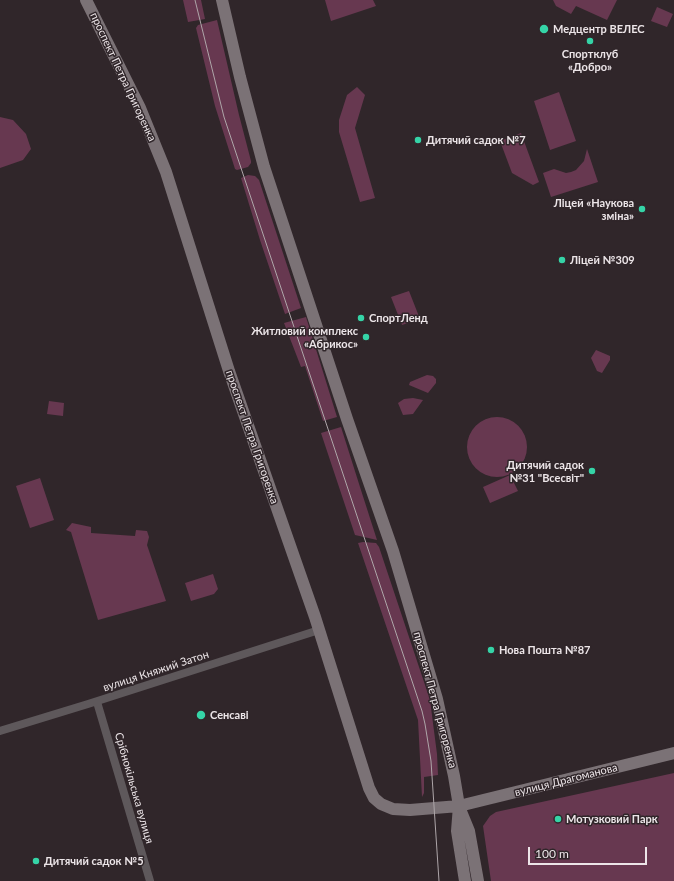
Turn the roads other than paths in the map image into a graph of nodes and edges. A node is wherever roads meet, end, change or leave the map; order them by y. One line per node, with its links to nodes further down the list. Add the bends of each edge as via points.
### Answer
1 (86, 0): 3 (main road, проспект Петра Григоренка, via 140,108 166,172 229,371)
2 (222, 0): 7 (main road, проспект Петра Григоренка, via 264,167 392,552 437,699)
3 (319, 630): 4 (street, вулиця Княжий Затон); 7 (main road, проспект Петра Григоренка, via 374,798 393,809)
4 (97, 702): 5 (street, вулиця Княжий Затон); 8 (street, Срібнокільська вулиця)
5 (0, 731)
6 (674, 753): 7 (main road, вулиця Драгоманова)
7 (459, 806): 9 (main road, проспект Петра Григоренка, via 457,831); 10 (main road, проспект Петра Григоренка, via 469,831)
8 (150, 881)
9 (465, 881)
10 (478, 881)

